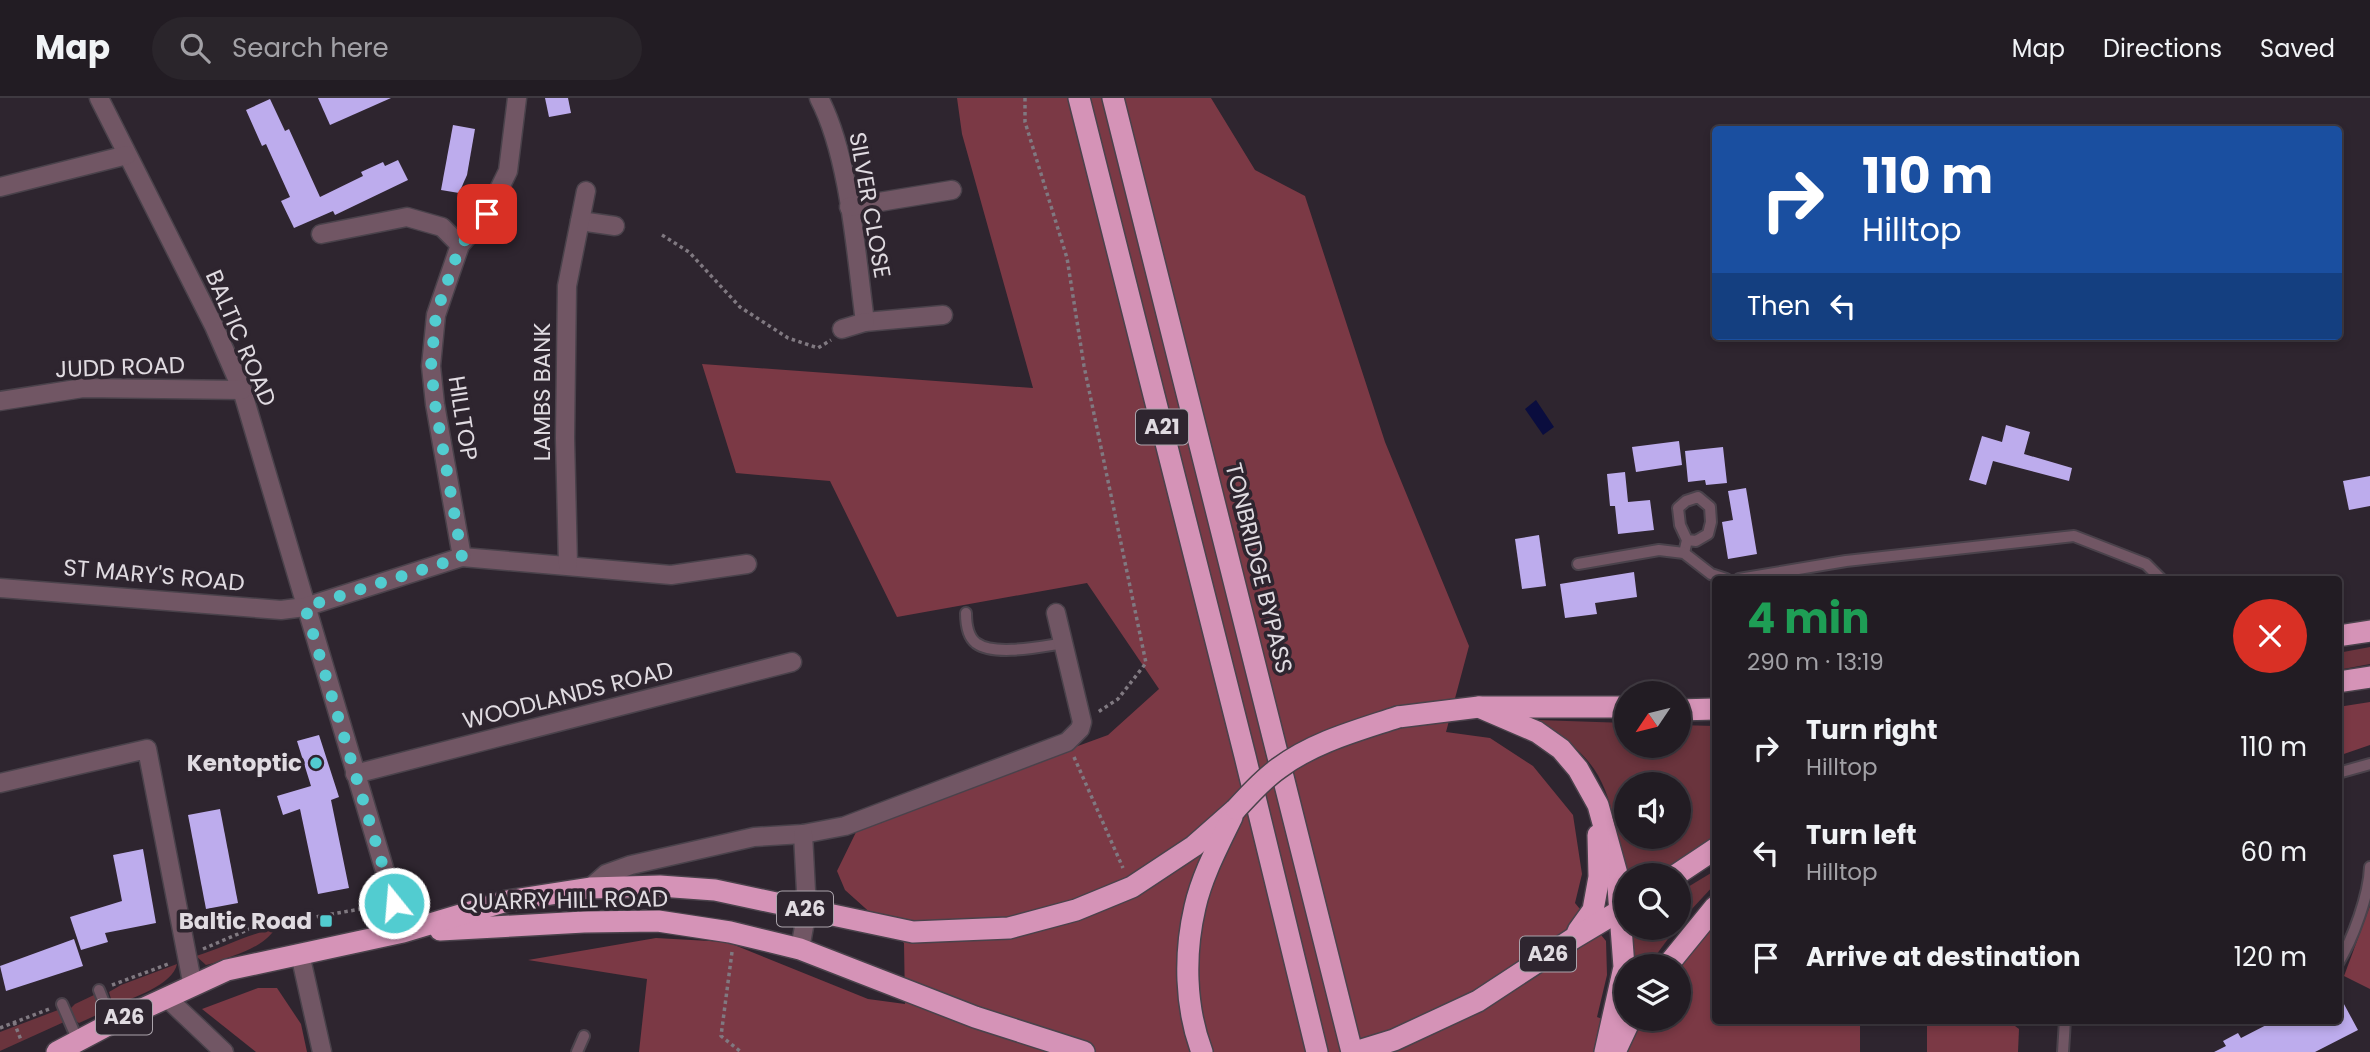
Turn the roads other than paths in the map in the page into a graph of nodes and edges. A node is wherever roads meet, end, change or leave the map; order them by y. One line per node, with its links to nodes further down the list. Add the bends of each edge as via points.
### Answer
1 (99, 98): 6 (street, BALTIC ROAD)
2 (516, 98): 14 (street, HILLTOP, via 508,172 487,214)
3 (819, 98): 10 (street, SILVER CLOSE, via 834,138)
4 (1079, 98): 80 (highway, A21)
5 (1113, 98): 81 (highway, TONBRIDGE BYPASS / A21)
6 (127, 155): 7 (street); 18 (street, BALTIC ROAD)
7 (0, 187)
8 (586, 191): 11 (street, LAMBS BANK)
9 (951, 191): 10 (street)
10 (849, 207): 16 (street, SILVER CLOSE)
11 (580, 222): 12 (street); 25 (street, LAMBS BANK, via 567,286)
12 (615, 226)
13 (321, 234): 14 (street, via 407,217 442,227)
14 (460, 246): 22 (street, HILLTOP, via 436,314 431,366)
15 (943, 315): 16 (street)
16 (865, 323): 17 (street)
17 (842, 329)
18 (242, 390): 19 (street, JUDD ROAD, via 83,388); 30 (street, BALTIC ROAD)
19 (0, 401)
20 (1687, 540): 21 (lane)
21 (1684, 553): 24 (lane, via 1658,550); 26 (lane)
22 (462, 557): 25 (street); 30 (street)
23 (747, 564): 25 (street, via 671,575)
24 (1578, 564)
25 (568, 565)
26 (1717, 576)
27 (1757, 576): 28 (lane, via 1846,561 2074,536 2146,564)
28 (2158, 576)
29 (0, 589): 30 (street, ST MARY'S ROAD, via 281,610)
30 (305, 607): 45 (street, BALTIC ROAD)
31 (965, 612): 35 (lane, via 975,642 987,647)
32 (1056, 613): 35 (street)
33 (2370, 631): 34 (highway)
34 (2342, 635)
35 (1065, 643): 49 (street, QUARRY HILL ROAD, via 1082,722 1067,742 845,826)
36 (792, 663): 45 (street, WOODLANDS ROAD)
37 (2370, 677): 38 (highway)
38 (2342, 681)
39 (1479, 707): 40 (highway, A26); 47 (highway, A26, via 1537,732 1562,749); 48 (highway, A26, bridge, via 1398,717 1332,739 1277,769)
40 (1614, 707)
41 (1712, 709): 42 (highway)
42 (1691, 710)
43 (2370, 764): 44 (lane)
44 (2342, 772)
45 (355, 774): 58 (street, BALTIC ROAD)
46 (0, 783): 65 (street, via 147,749)
47 (1598, 805): 51 (highway); 59 (highway, A26, via 1599,877 1593,910)
48 (1236, 809): 55 (highway, QUARRY HILL ROAD / A26, via 1194,846 1132,887 1076,910 1009,929 913,932); 79 (highway, via 1195,907 1188,961 1189,1000)
49 (803, 834): 54 (street, QUARRY HILL ROAD, via 754,838 631,865 606,874); 55 (street)
50 (1712, 851): 52 (highway)
51 (1614, 863)
52 (1691, 865)
53 (2370, 867): 64 (lane, via 2370,881)
54 (590, 888): 55 (highway, QUARRY HILL ROAD / A26, via 715,890); 58 (highway, QUARRY HILL ROAD / A26, via 507,901)
55 (807, 909): 61 (street)
56 (1712, 911): 63 (highway)
57 (1614, 914): 59 (highway, A26)
58 (402, 932): 61 (highway, QUARRY HILL ROAD / A26, via 658,921); 62 (highway, QUARRY HILL ROAD / A26)
59 (1574, 937): 81 (highway, A26, via 1479,1001 1394,1040)
60 (1624, 940): 82 (highway, via 1624,967)
61 (800, 949): 78 (highway, QUARRY HILL ROAD / A26, via 975,1017)
62 (300, 954): 65 (highway, QUARRY HILL ROAD / A26, via 227,970); 76 (street)
63 (1677, 954)
64 (2342, 954)
65 (193, 987): 67 (highway, QUARRY HILL ROAD / A26)
66 (99, 990): 69 (lane)
67 (167, 999): 69 (highway, QUARRY HILL ROAD / A26); 75 (street)
68 (62, 1003): 73 (lane)
69 (112, 1023): 73 (highway, QUARRY HILL ROAD / A26)
70 (2065, 1024): 84 (lane)
71 (1625, 1031): 83 (highway)
72 (584, 1036): 77 (lane)
73 (78, 1041): 74 (highway, QUARRY HILL ROAD / A26)
74 (57, 1052)
75 (224, 1052)
76 (323, 1052)
77 (577, 1052)
78 (1084, 1052)
79 (1202, 1052)
80 (1317, 1052)
81 (1354, 1052)
82 (1605, 1052)
83 (1615, 1052)
84 (2063, 1052)

